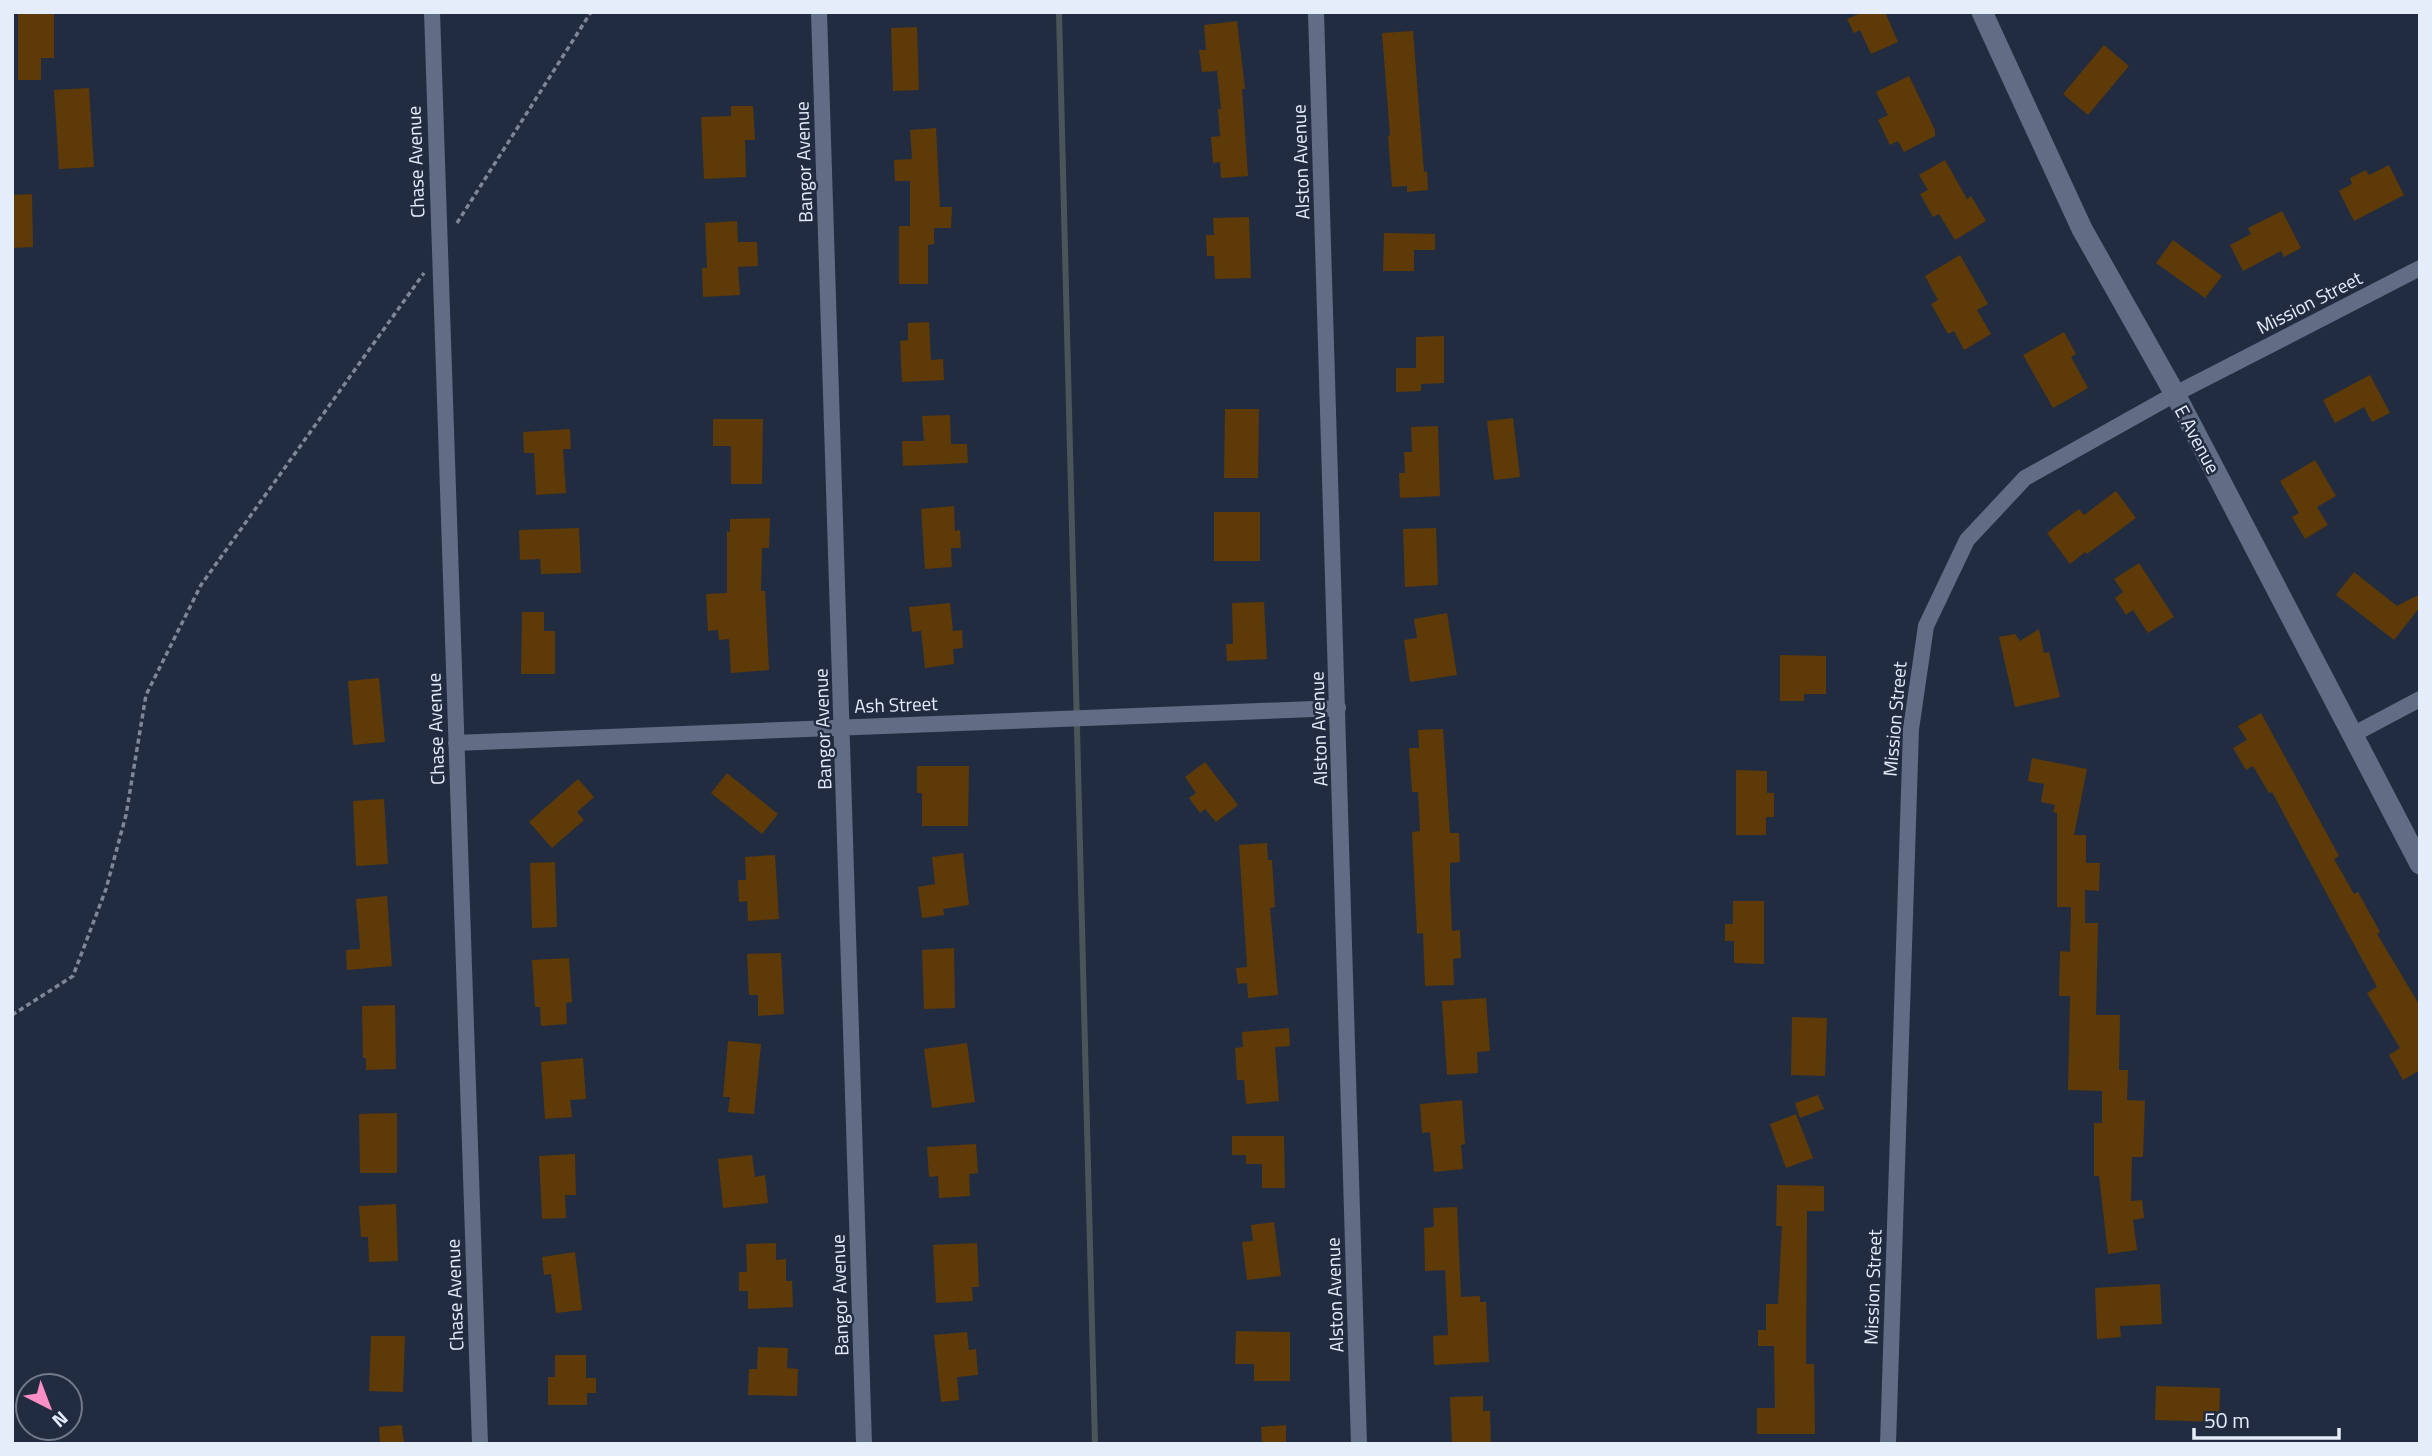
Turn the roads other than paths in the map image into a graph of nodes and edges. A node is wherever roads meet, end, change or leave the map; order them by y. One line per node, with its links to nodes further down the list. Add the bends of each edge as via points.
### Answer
1 (432, 12): 11 (street, Chase Avenue)
2 (819, 12): 9 (street, Bangor Avenue)
3 (1316, 12): 8 (street, Alston Avenue)
4 (1985, 13): 6 (street, E Avenue, via 2082,229)
5 (2420, 268): 6 (street, Mission Street)
6 (2175, 394): 10 (street, E Avenue); 16 (street, Mission Street, via 2025,478 1967,540 1926,626 1911,729)
7 (2420, 699): 10 (street)
8 (1338, 708): 9 (street, Ash Street); 15 (street, Alston Avenue)
9 (843, 727): 11 (street, Ash Street); 14 (street, Bangor Avenue)
10 (2354, 734): 12 (street, E Avenue)
11 (456, 743): 13 (street, Chase Avenue)
12 (2420, 864)
13 (480, 1444)
14 (864, 1444)
15 (1359, 1444)
16 (1888, 1444)

